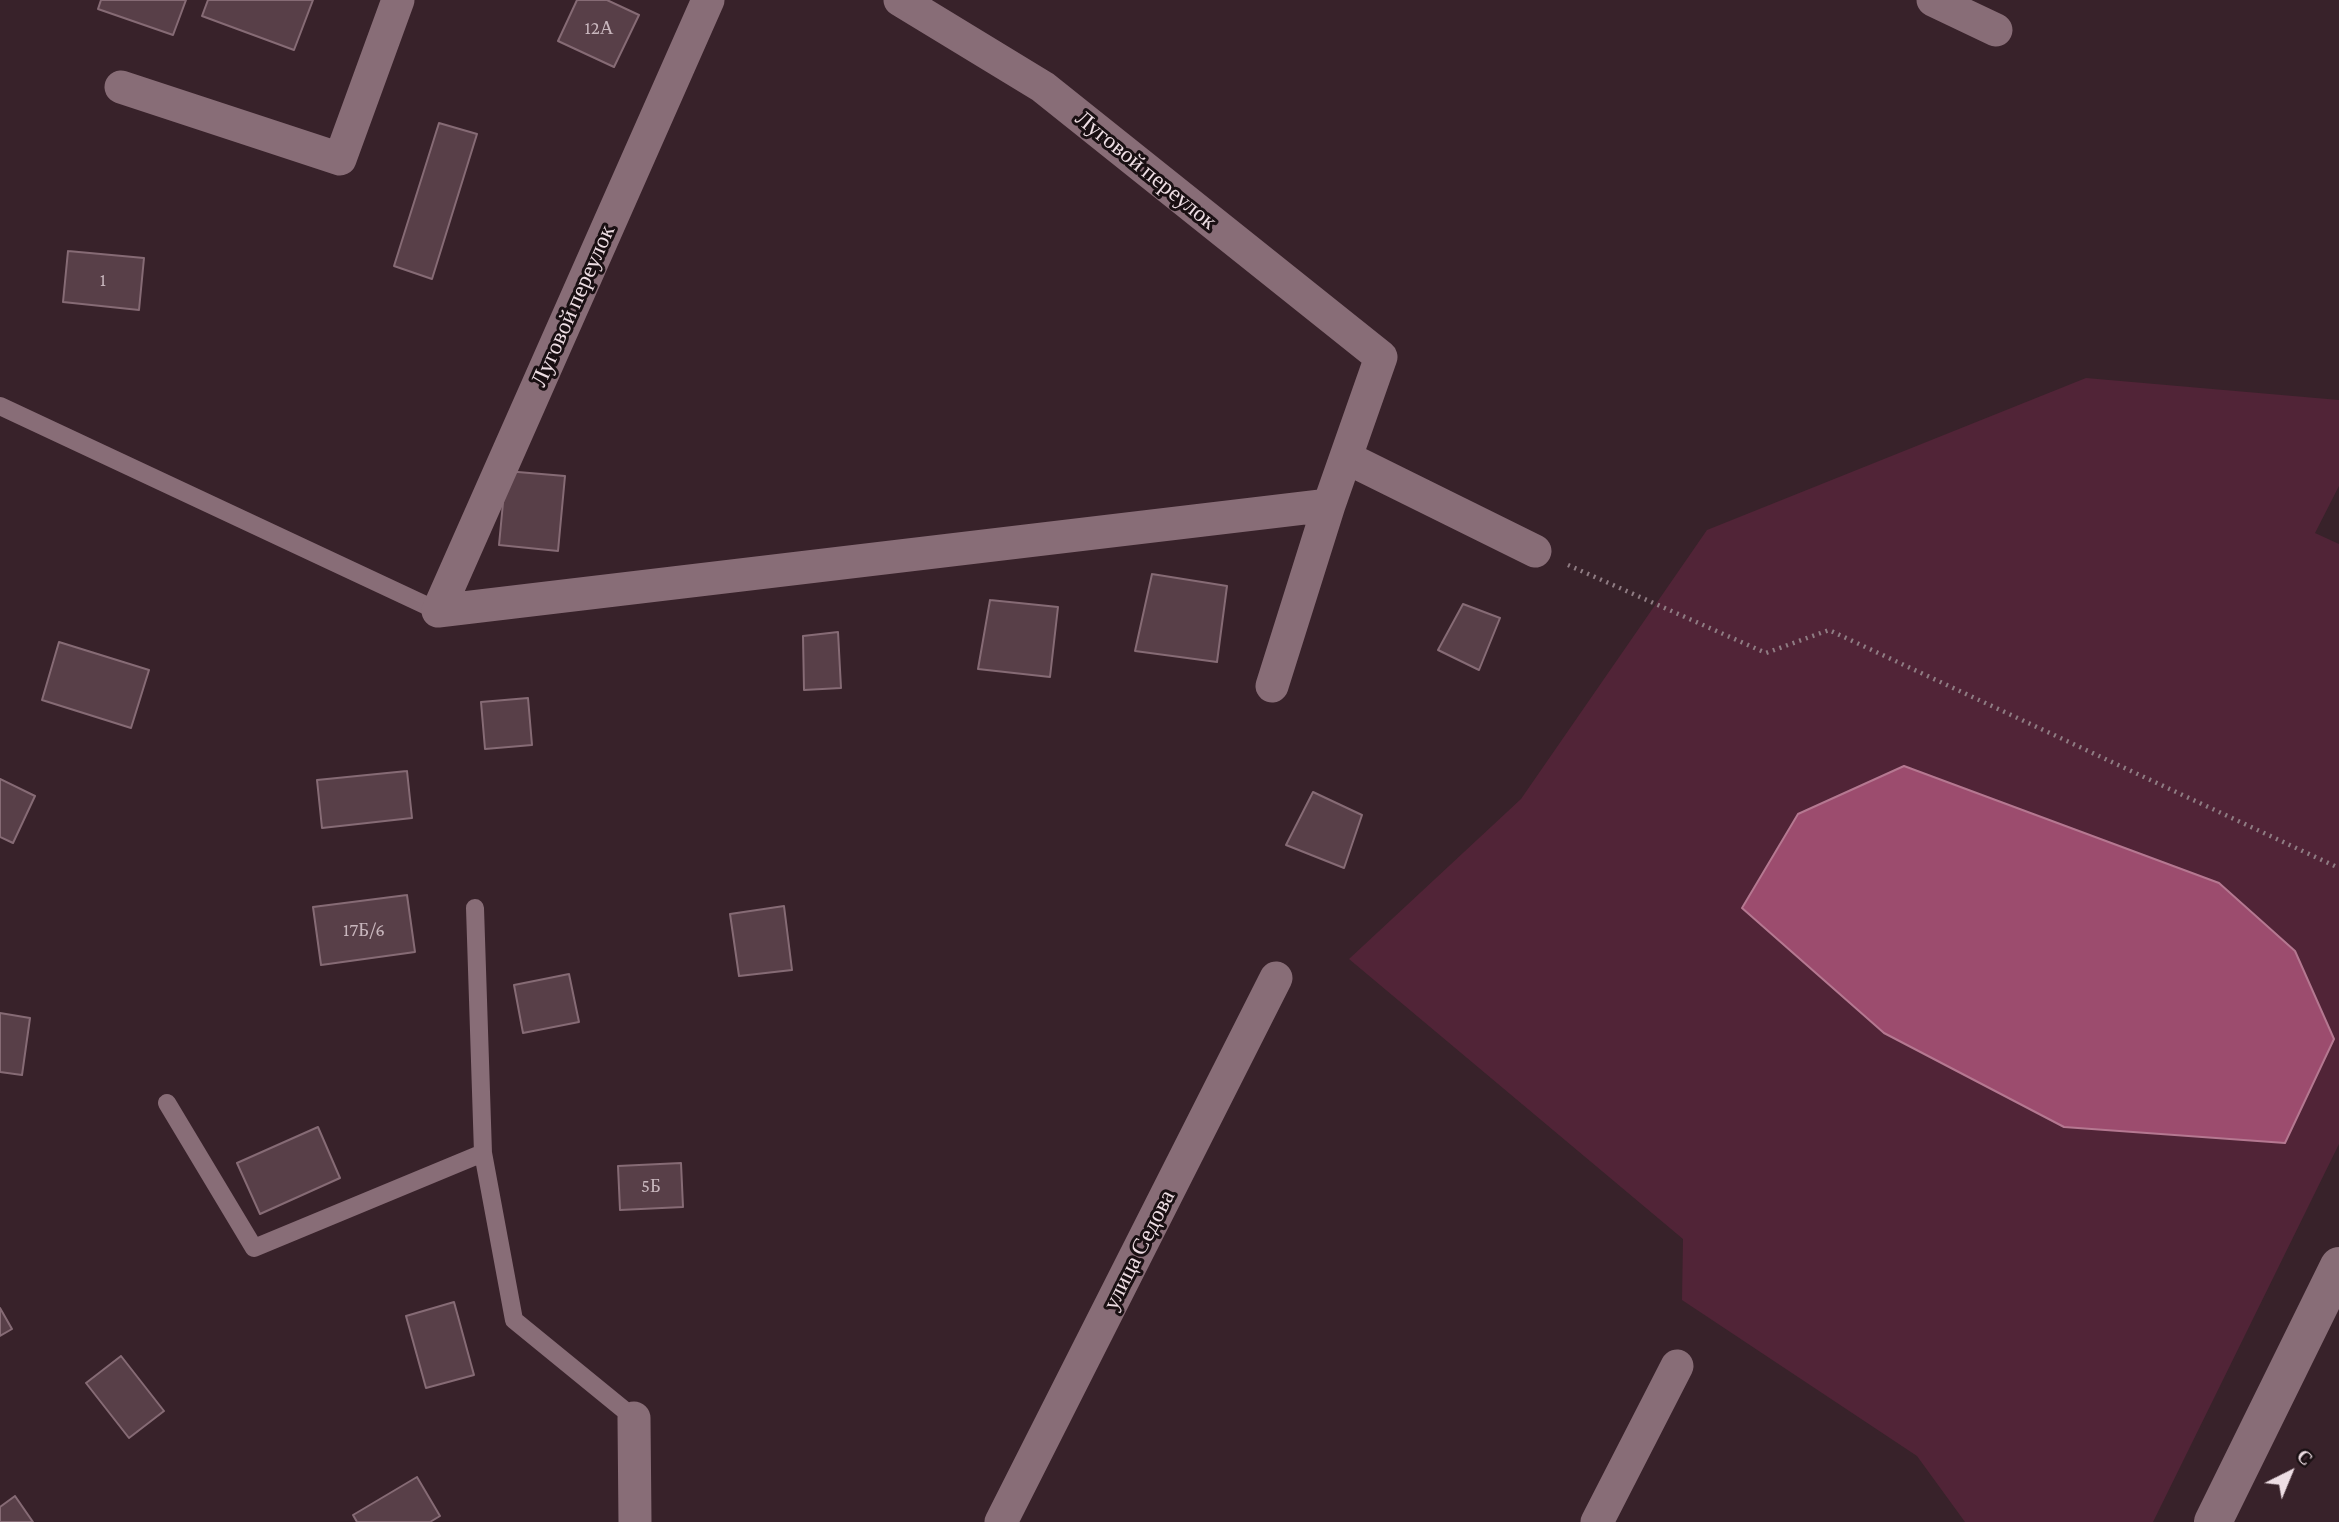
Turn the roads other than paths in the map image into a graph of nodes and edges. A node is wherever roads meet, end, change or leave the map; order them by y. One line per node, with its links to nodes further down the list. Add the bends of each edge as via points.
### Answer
1 (398, 0): 6 (street, via 340,159)
2 (708, 0): 11 (street, Луговой переулок)
3 (900, 0): 8 (street, Луговой переулок, via 1043,87 1381,357)
4 (1933, 0): 5 (street)
5 (1996, 30)
6 (121, 87)
7 (0, 406): 11 (lane)
8 (1347, 458): 9 (street); 10 (street)
9 (1329, 505): 11 (street); 12 (street)
10 (1535, 551)
11 (438, 611)
12 (1272, 686)
13 (475, 908): 16 (lane)
14 (1276, 978): 21 (street, улица Седова)
15 (167, 1103): 16 (lane, via 254,1248)
16 (483, 1153): 19 (lane, via 514,1320)
17 (2339, 1266): 23 (street)
18 (1677, 1366): 22 (street)
19 (634, 1418): 20 (street)
20 (635, 1522)
21 (1001, 1522)
22 (1597, 1522)
23 (2213, 1522)

